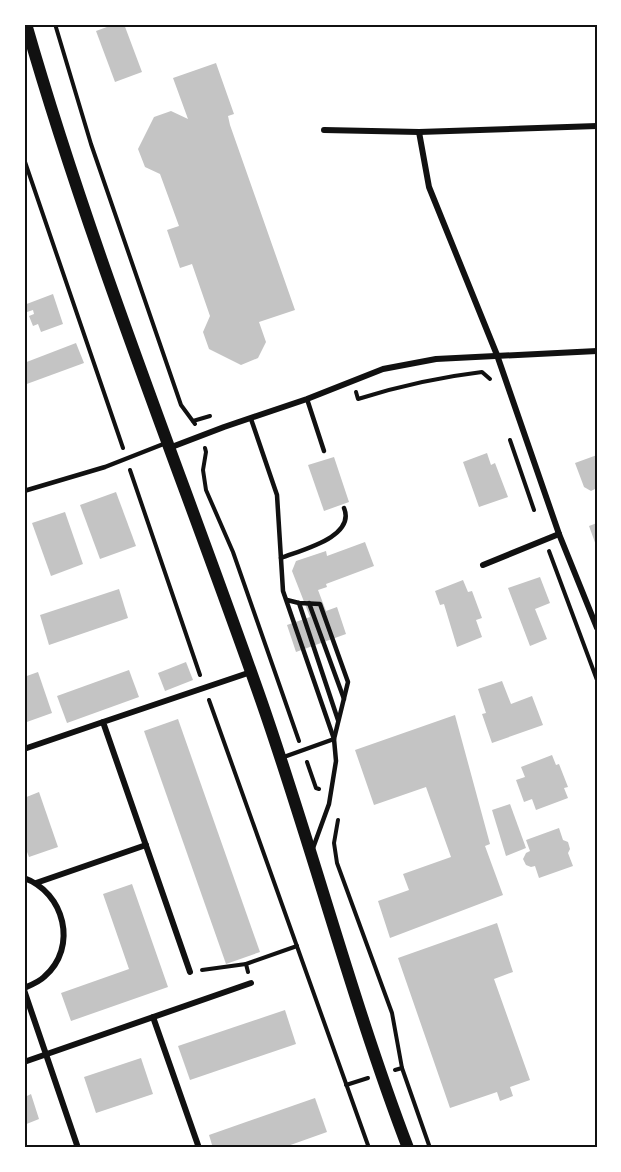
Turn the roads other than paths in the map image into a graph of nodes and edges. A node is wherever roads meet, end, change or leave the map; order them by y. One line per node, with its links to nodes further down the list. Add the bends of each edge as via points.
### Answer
1 (26, 24): 9 (main road, via 58,135)
2 (597, 126): 4 (street)
3 (324, 130): 4 (street)
4 (419, 132): 6 (street, via 429,187)
5 (597, 351): 6 (street)
6 (497, 355): 7 (street, via 436,359 383,369); 13 (street)
7 (307, 399): 8 (street); 10 (lane)
8 (251, 419): 9 (street); 14 (lane, via 277,495)
9 (167, 446): 11 (lane); 20 (main road)
10 (324, 451)
11 (24, 492)
12 (344, 508): 14 (lane, via 347,514 343,529)
13 (559, 534): 15 (street); 19 (street)
14 (281, 558): 16 (lane)
15 (483, 565)
16 (287, 600): 17 (lane); 24 (lane)
17 (299, 603): 18 (lane); 22 (lane)
18 (309, 603): 21 (lane); 21 (lane, via 320,604 338,651 348,682)
19 (597, 628)
20 (251, 672): 23 (street); 26 (main road)
21 (344, 699): 22 (lane)
22 (338, 720): 24 (lane)
23 (103, 722): 25 (street); 27 (street)
24 (334, 739): 26 (lane); 28 (lane, via 336,760 331,792)
25 (24, 749)
26 (281, 759): 28 (main road)
27 (146, 845): 30 (street); 31 (street)
28 (311, 853): 39 (main road, via 379,1074)
29 (24, 878): 30 (street)
30 (36, 883): 33 (street, via 54,900 64,934 53,968)
31 (190, 972)
32 (251, 983): 34 (street)
33 (24, 989): 35 (street)
34 (153, 1017): 35 (street); 38 (street)
35 (46, 1054): 36 (street); 37 (street)
36 (24, 1062)
37 (78, 1148)
38 (200, 1148)
39 (408, 1148)

